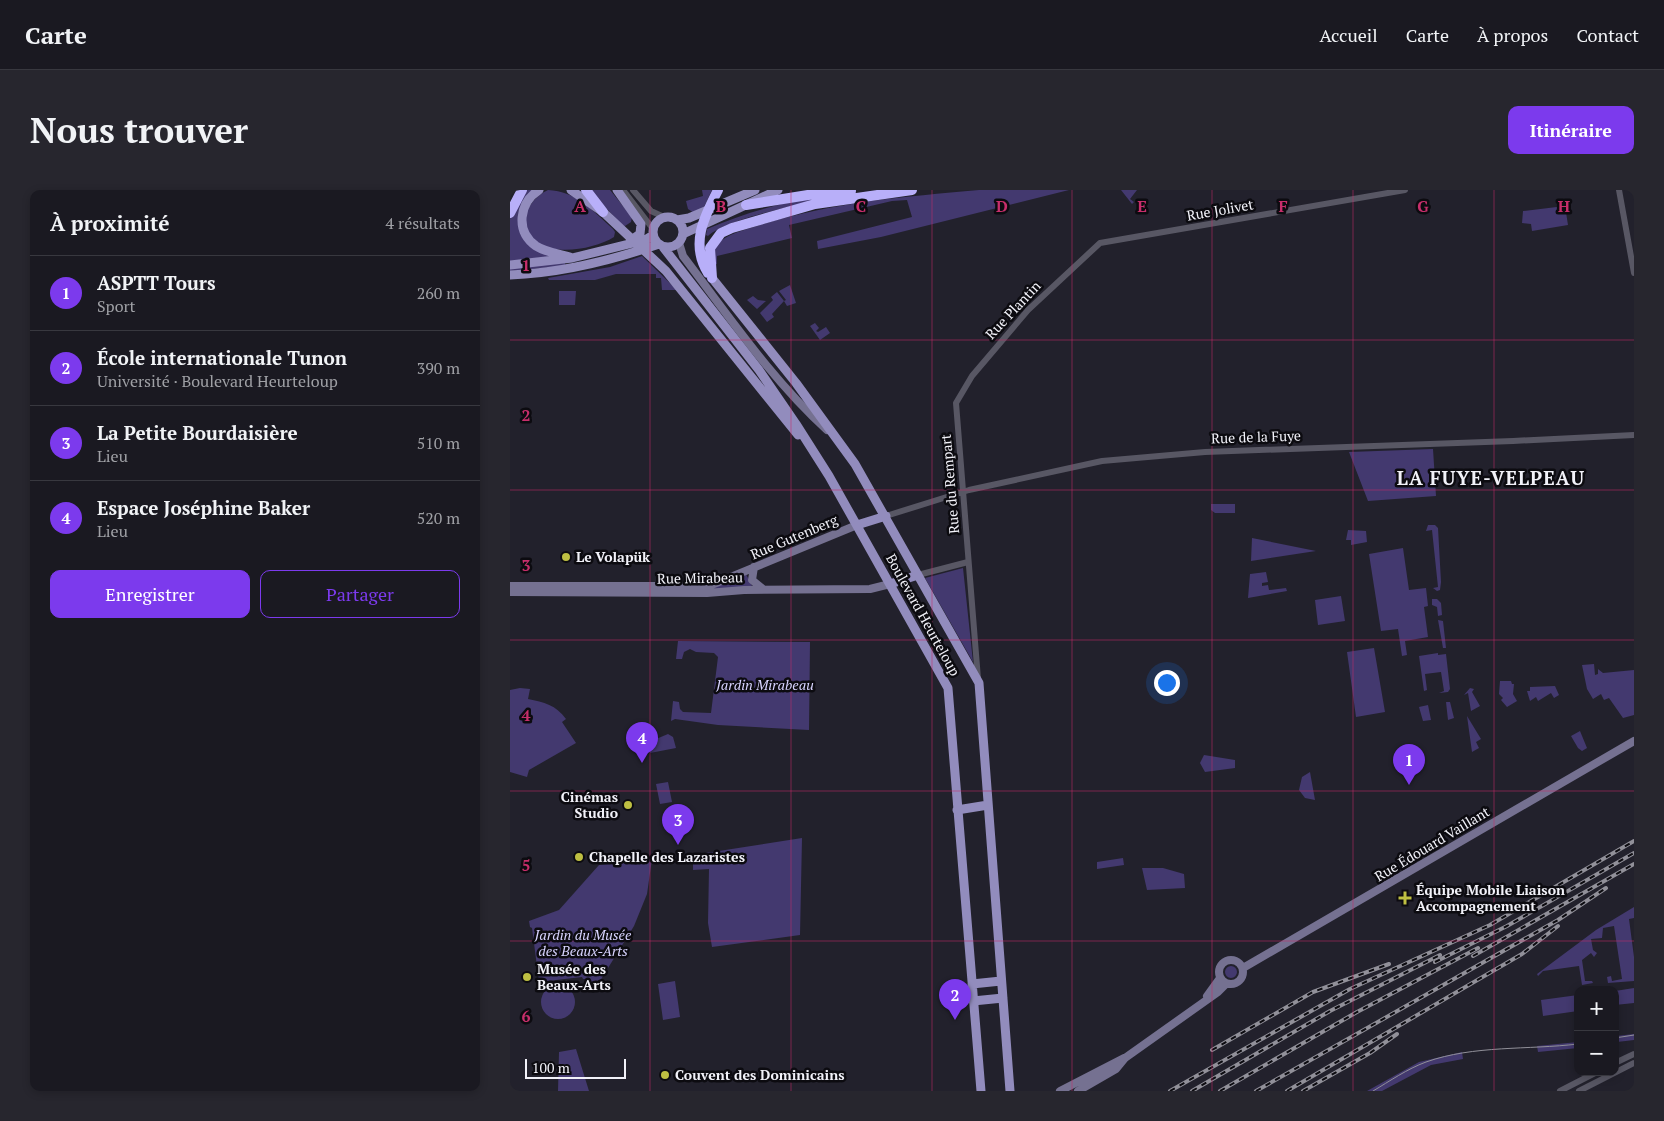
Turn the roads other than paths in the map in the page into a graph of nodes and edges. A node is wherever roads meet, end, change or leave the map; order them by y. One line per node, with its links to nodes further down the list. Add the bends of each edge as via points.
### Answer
1 (522, 190): 17 (highway)
2 (539, 190): 26 (main road, via 523,208 523,230 538,247)
3 (571, 190): 16 (main road)
4 (586, 190): 16 (highway)
5 (617, 190): 24 (main road, via 641,227 638,236)
6 (623, 190): 20 (street)
7 (718, 190): 30 (highway, via 700,233 701,258)
8 (755, 190): 19 (main road)
9 (778, 190): 15 (main road)
10 (862, 190): 15 (highway)
11 (912, 190): 30 (highway, via 830,200 732,228 721,233 710,248)
12 (1405, 190): 23 (street, Rue Jolivet)
13 (1620, 190): 28 (street)
14 (634, 191): 18 (street, via 651,212)
15 (746, 205): 21 (main road)
16 (602, 212): 34 (main road, via 678,285)
17 (510, 213)
18 (664, 217): 19 (main road); 20 (main road, via 657,222)
19 (677, 220): 21 (main road)
20 (653, 232): 24 (main road, via 645,240); 25 (main road)
21 (683, 234): 22 (main road)
22 (679, 243): 25 (main road, via 673,247); 32 (main road, Boulevard Heurteloup, via 683,256 758,353)
23 (1100, 243): 31 (street, Rue Plantin, via 1028,310 972,376)
24 (624, 246): 26 (main road)
25 (661, 246): 29 (main road, via 589,265); 34 (main road, Boulevard Heurteloup, via 759,370)
26 (572, 258): 27 (main road)
27 (510, 264)
28 (1634, 273)
29 (510, 275)
30 (712, 278): 32 (main road, via 796,383)
31 (956, 403): 35 (street, Rue du Rempart)
32 (830, 433): 36 (main road, Boulevard Heurteloup, via 856,464)
33 (1634, 435): 35 (street, Rue de la Fuye, via 1152,456 1076,465)
34 (810, 448): 37 (main road, Boulevard Heurteloup)
35 (964, 492): 36 (street, Rue de la Fuye); 38 (street, Rue du Rempart)
36 (886, 516): 37 (main road); 40 (main road, Boulevard Heurteloup)
37 (857, 525): 39 (main road, Rue Gutenberg); 42 (main road, Boulevard Heurteloup)
38 (968, 562): 40 (street); 46 (street, Boulevard Heurteloup)
39 (754, 567): 41 (main road, Rue Gutenberg); 44 (main road, via 753,582)
40 (918, 575): 42 (main road); 46 (main road, Boulevard Heurteloup)
41 (714, 584): 43 (main road, Rue Mirabeau)
42 (890, 584): 44 (main road, Rue Mirabeau, via 870,589); 49 (main road, Boulevard Heurteloup, via 948,688)
43 (510, 586)
44 (764, 590): 45 (main road, Rue Mirabeau)
45 (510, 592)
46 (979, 683): 48 (main road, Boulevard Heurteloup)
47 (1634, 740): 50 (main road, Rue Édouard Vaillant)
48 (988, 805): 49 (main road); 52 (main road, Boulevard Heurteloup)
49 (957, 810): 53 (main road, Boulevard Heurteloup)
50 (1243, 968): 51 (main road, via 1234,960 1225,960 1220,966); 54 (main road, via 1240,980)
51 (1220, 978): 54 (main road); 57 (main road)
52 (1001, 981): 53 (main road); 55 (main road, Boulevard Heurteloup)
53 (972, 984): 56 (main road, Boulevard Heurteloup)
54 (1226, 984): 57 (main road)
55 (1003, 998): 56 (main road); 65 (main road, Boulevard Heurteloup)
56 (973, 1001): 64 (main road, Boulevard Heurteloup)
57 (1203, 1001): 59 (main road)
58 (1634, 1054): 60 (street)
59 (1126, 1058): 63 (main road); 66 (main road, via 1116,1068)
60 (1619, 1061)
61 (1634, 1063): 68 (street)
62 (1589, 1076): 67 (street)
63 (1064, 1089)
64 (981, 1091)
65 (1010, 1091)
66 (1078, 1091)
67 (1560, 1091)
68 (1579, 1091)

